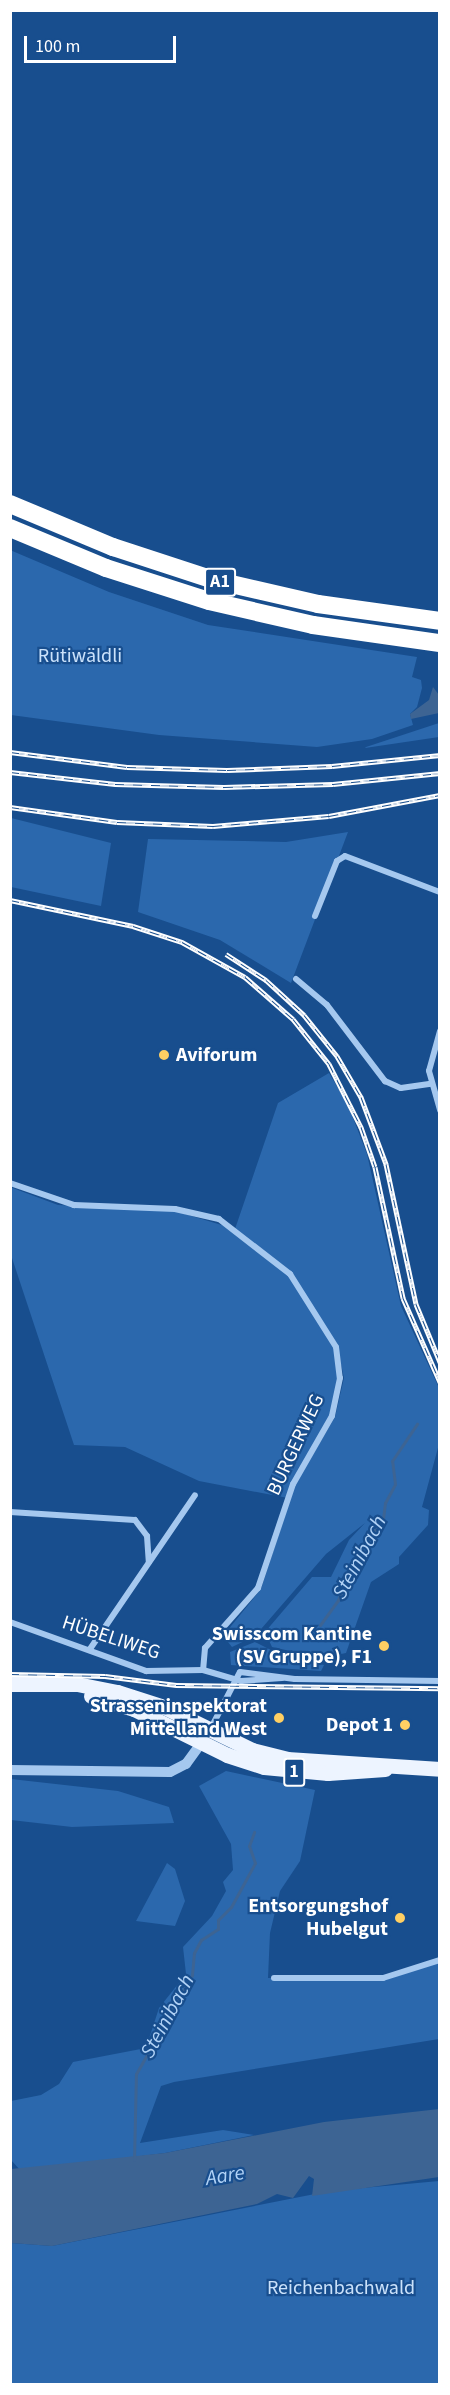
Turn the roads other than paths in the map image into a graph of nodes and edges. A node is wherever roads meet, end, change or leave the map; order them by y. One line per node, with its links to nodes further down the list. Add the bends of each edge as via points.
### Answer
1 (10, 504): 3 (highway, A1, via 113,547 231,585 336,608)
2 (10, 528): 4 (highway, A1, via 106,568 209,601 313,626)
3 (440, 621)
4 (440, 643)
5 (440, 892): 6 (street, via 345,855 337,861)
6 (315, 916)
7 (296, 979): 9 (street, via 327,1005 385,1081 401,1088)
8 (440, 1031): 9 (street, via 430,1057)
9 (430, 1084): 10 (street)
10 (440, 1110)
11 (10, 1183): 17 (street, BURGERWEG, via 74,1205 175,1209 219,1219 290,1274 336,1347 340,1378 332,1416 293,1484 258,1588 205,1648)
12 (195, 1495): 14 (street)
13 (10, 1512): 14 (street, via 135,1520 147,1536)
14 (149, 1563): 16 (street)
15 (10, 1622): 16 (street, HÜBELIWEG)
16 (90, 1649): 17 (street, HÜBELIWEG, via 146,1671)
17 (203, 1670): 18 (street, HÜBELIWEG)
18 (233, 1678): 19 (street, via 240,1672 282,1678); 21 (street)
19 (440, 1681)
20 (10, 1684): 21 (main road, 1, via 50,1686 134,1709)
21 (206, 1736): 22 (main road, 1, via 247,1762 285,1771 366,1774 391,1768); 23 (street, via 186,1764 170,1772)
22 (440, 1768)
23 (10, 1770)
24 (440, 1960): 25 (street, via 383,1978)
25 (274, 1978)

